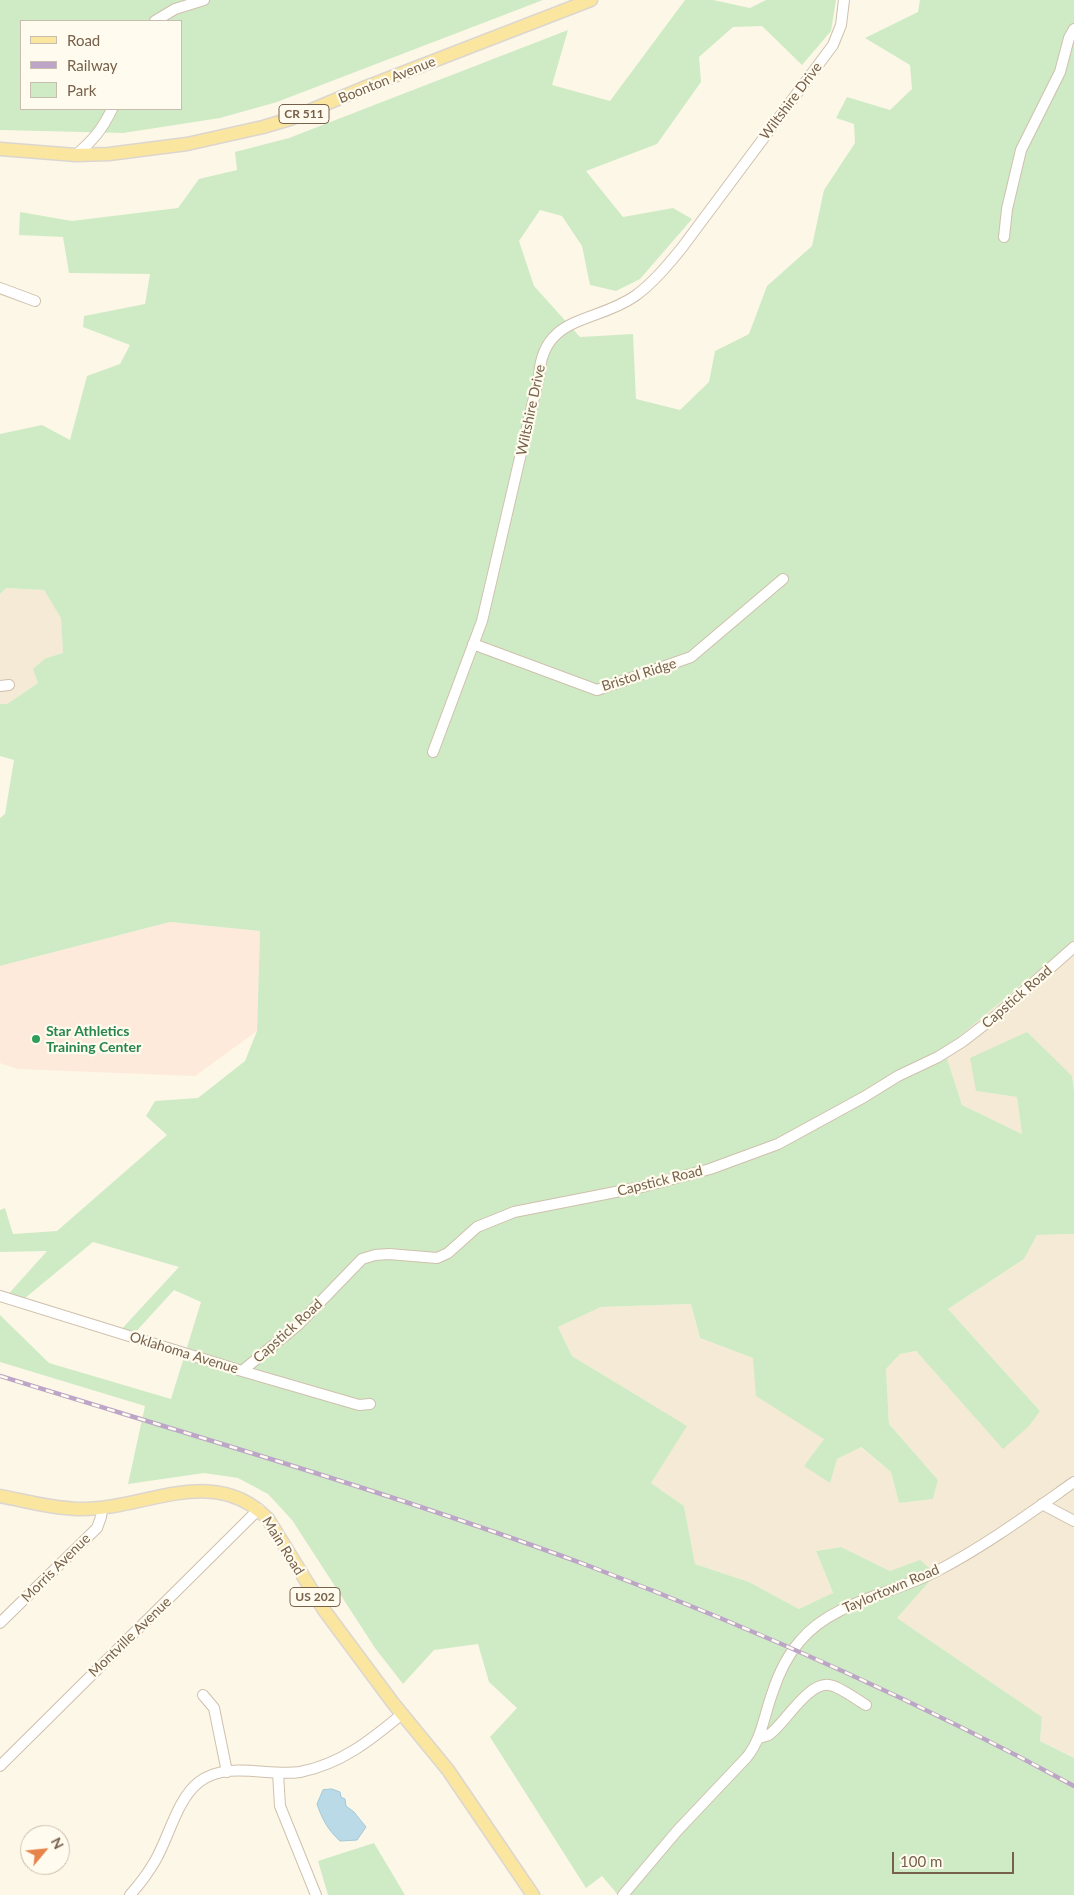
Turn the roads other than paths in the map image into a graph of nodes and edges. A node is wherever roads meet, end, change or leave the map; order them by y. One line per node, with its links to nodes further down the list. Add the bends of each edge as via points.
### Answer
1 (204, 0): 4 (street, via 175,9)
2 (590, 0): 8 (main road, Boonton Avenue / CR 511, via 290,119 187,144)
3 (844, 0): 13 (street, Wiltshire Drive, via 841,25 833,46 675,256 634,296 596,316 565,327 546,347 482,621)
4 (157, 20)
5 (1074, 29): 9 (street, via 1060,72 1021,150 1007,208)
6 (112, 110): 8 (street, via 97,136)
7 (0, 149): 8 (main road, Boonton Avenue / CR 511)
8 (76, 156)
9 (1004, 237)
10 (0, 288): 11 (street)
11 (35, 301)
12 (783, 579): 13 (street, Bristol Ridge, via 691,657 597,690)
13 (473, 644): 14 (street, Wiltshire Drive)
14 (433, 752)
15 (1074, 946): 17 (street, Capstick Road, via 962,1042 778,1144 646,1186 514,1212 477,1227 438,1258 375,1254 362,1258 298,1325)
16 (0, 1296): 17 (street, Oklahoma Avenue)
17 (242, 1371): 18 (street, Oklahoma Avenue, via 359,1405)
18 (370, 1404)
19 (1074, 1482): 21 (street, Taylortown Road)
20 (0, 1496): 22 (main road, Main Road / US 202, via 66,1508)
21 (1042, 1504): 24 (street); 29 (street, Taylortown Road, via 937,1571 834,1613 816,1625 800,1640 785,1663 771,1695)
22 (102, 1508): 23 (main road, Main Road / US 202, via 198,1492 235,1496); 25 (street, Morris Avenue, via 97,1528)
23 (259, 1509): 28 (main road, Main Road / US 202, via 324,1610); 30 (street, Montville Avenue)
24 (1074, 1521)
25 (0, 1623)
26 (203, 1695): 31 (street, via 214,1708)
27 (866, 1705): 29 (street, Taylortown Road, via 826,1684 804,1699 770,1734)
28 (402, 1714): 32 (street, via 368,1742 334,1762); 35 (main road, Main Road / US 202, via 448,1770)
29 (759, 1738): 36 (street, Taylortown Road, via 747,1757 677,1831)
30 (0, 1766)
31 (227, 1772): 32 (street); 33 (street, via 204,1779 187,1794 155,1861)
32 (278, 1773): 34 (street, via 280,1806)
33 (130, 1895)
34 (316, 1895)
35 (533, 1895)
36 (623, 1895)

